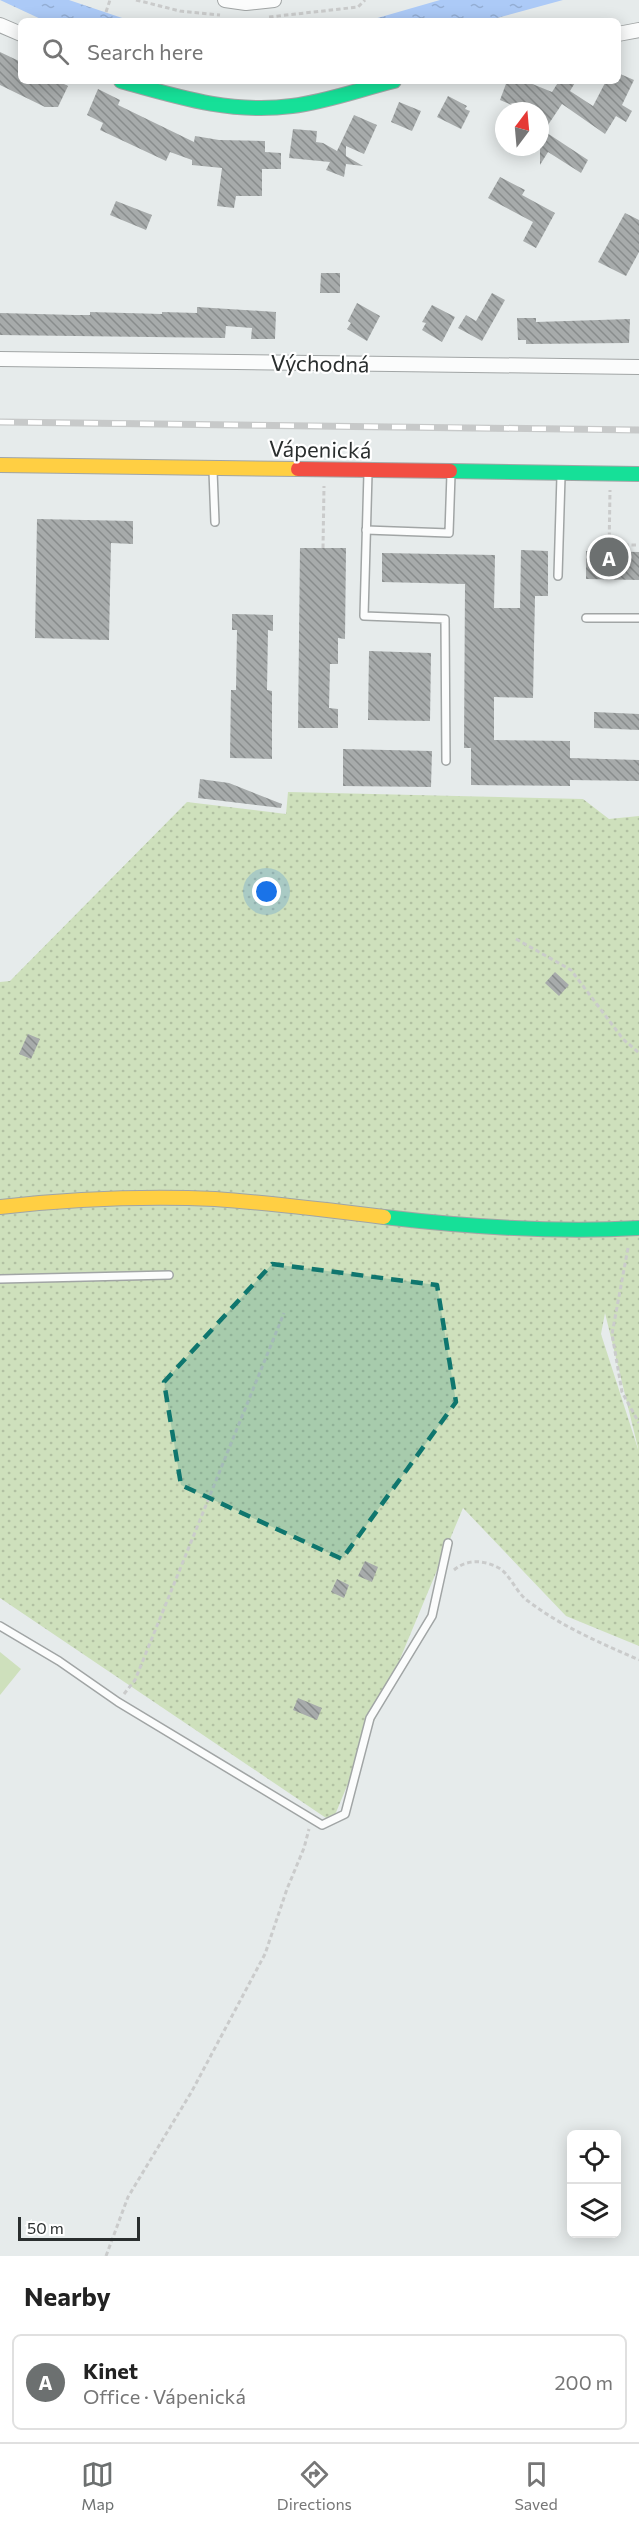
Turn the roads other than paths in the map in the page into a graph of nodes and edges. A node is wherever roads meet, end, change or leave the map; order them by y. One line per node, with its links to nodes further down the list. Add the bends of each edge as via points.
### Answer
1 (225, 0): 2 (street)
2 (274, 0)
3 (0, 25): 5 (street)
4 (639, 30): 6 (street)
5 (18, 33)
6 (621, 33)
7 (131, 84): 8 (street, via 203,104 250,107 292,106)
8 (382, 84)
9 (0, 359): 10 (street, Východná)
10 (639, 367)
11 (0, 465): 12 (street, Vápenická)
12 (213, 468): 13 (street, Vápenická); 17 (lane)
13 (368, 470): 14 (street, Vápenická); 18 (lane)
14 (451, 471): 15 (street, Vápenická); 18 (lane, via 449,533)
15 (561, 473): 16 (street, Vápenická); 19 (lane)
16 (639, 474)
17 (215, 522)
18 (366, 530): 22 (lane, via 364,616 445,620)
19 (558, 576)
20 (586, 618): 21 (lane)
21 (639, 618)
22 (446, 761)
23 (0, 1207): 24 (street, via 92,1198 187,1198 285,1205 478,1228 565,1232)
24 (635, 1228)
25 (169, 1275): 26 (lane)
26 (0, 1280)
27 (448, 1543): 28 (lane, via 432,1616 370,1718 345,1814 322,1825)
28 (0, 1626)

